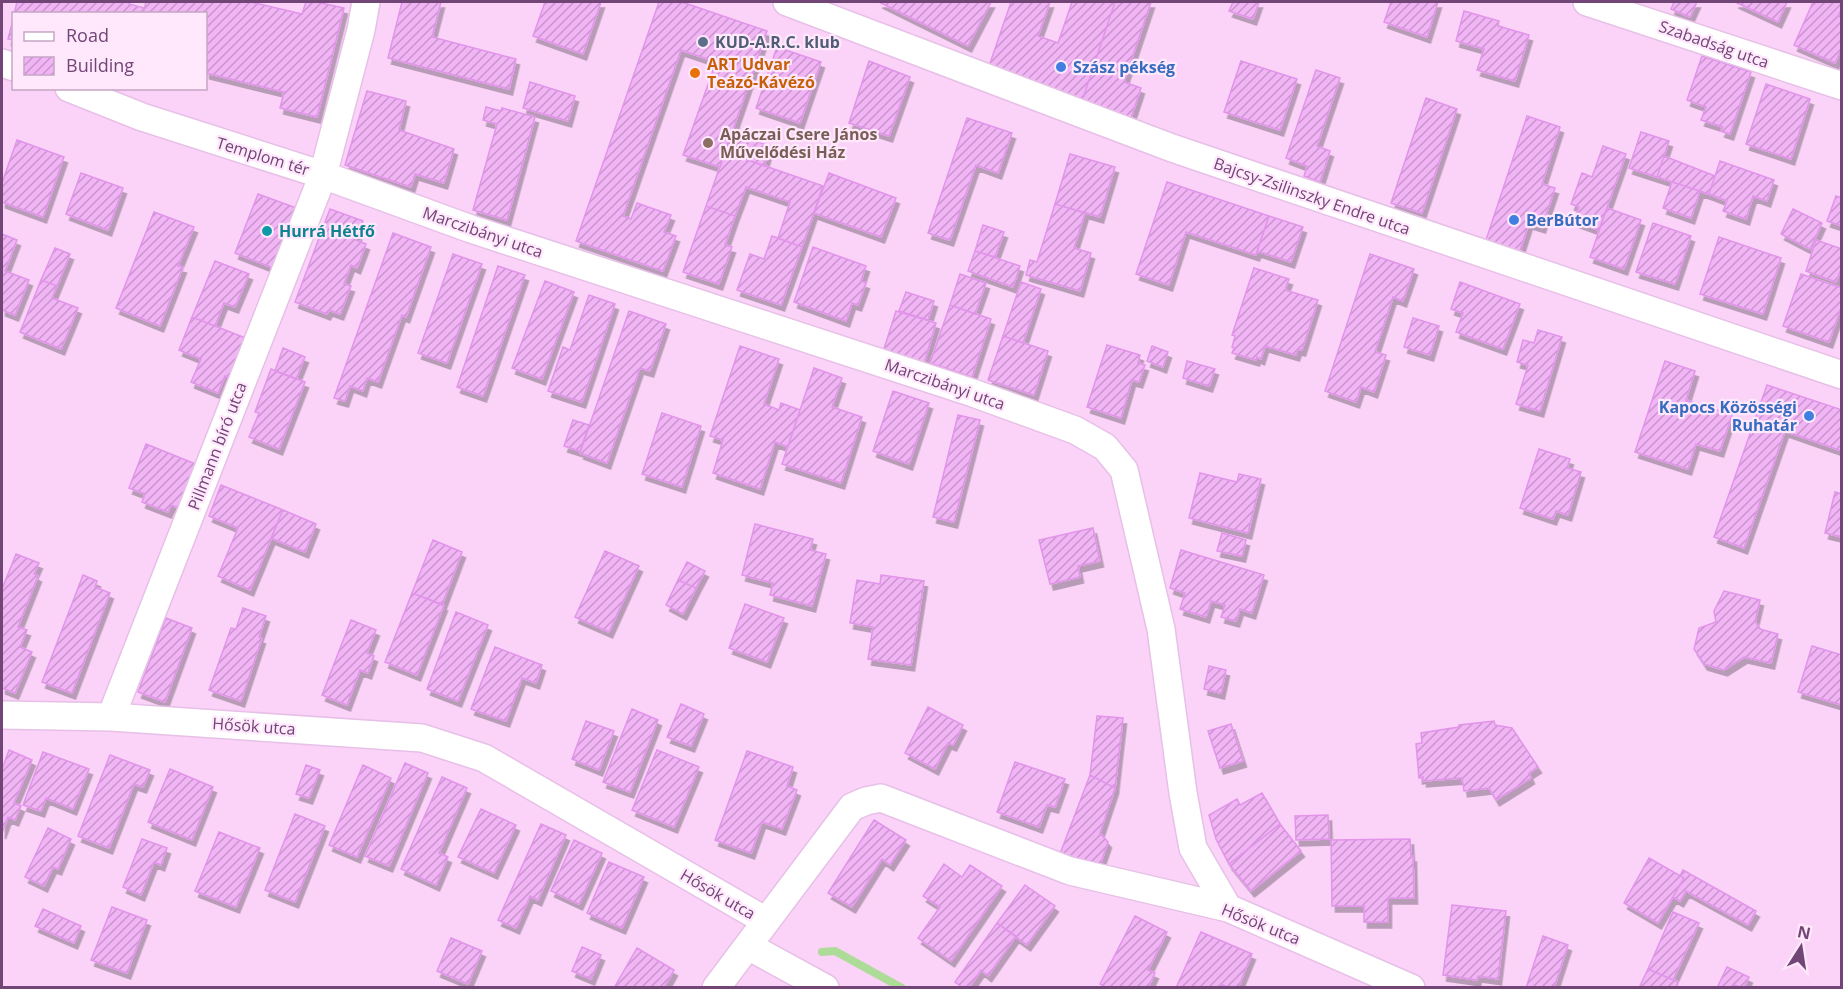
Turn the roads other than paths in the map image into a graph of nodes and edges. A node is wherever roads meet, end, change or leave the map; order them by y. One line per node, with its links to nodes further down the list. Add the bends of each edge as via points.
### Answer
1 (366, 2): 6 (street, Templom tér)
2 (788, 2): 7 (street, Bajcsy-Zsilinszky Endre utca, via 1172,148)
3 (1587, 2): 4 (street, Szabadság utca)
4 (1842, 86)
5 (74, 90): 6 (street, Templom tér, via 142,117)
6 (322, 175): 9 (street, Pillmann bíró utca); 10 (street, Marczibányi utca, via 482,232 973,393 1075,430 1105,447 1124,470 1161,629 1193,848)
7 (1842, 375)
8 (2, 715): 9 (street, Hősök utca)
9 (111, 717): 11 (street, Hősök utca, via 422,738 484,758)
10 (1228, 908): 11 (street, Hősök utca, via 1071,871 881,798 852,807); 13 (street, Hősök utca)
11 (766, 921): 12 (street)
12 (748, 946): 14 (street); 15 (street)
13 (1382, 982): 16 (street, Hősök utca)
14 (716, 987)
15 (825, 987)
16 (1411, 987)

